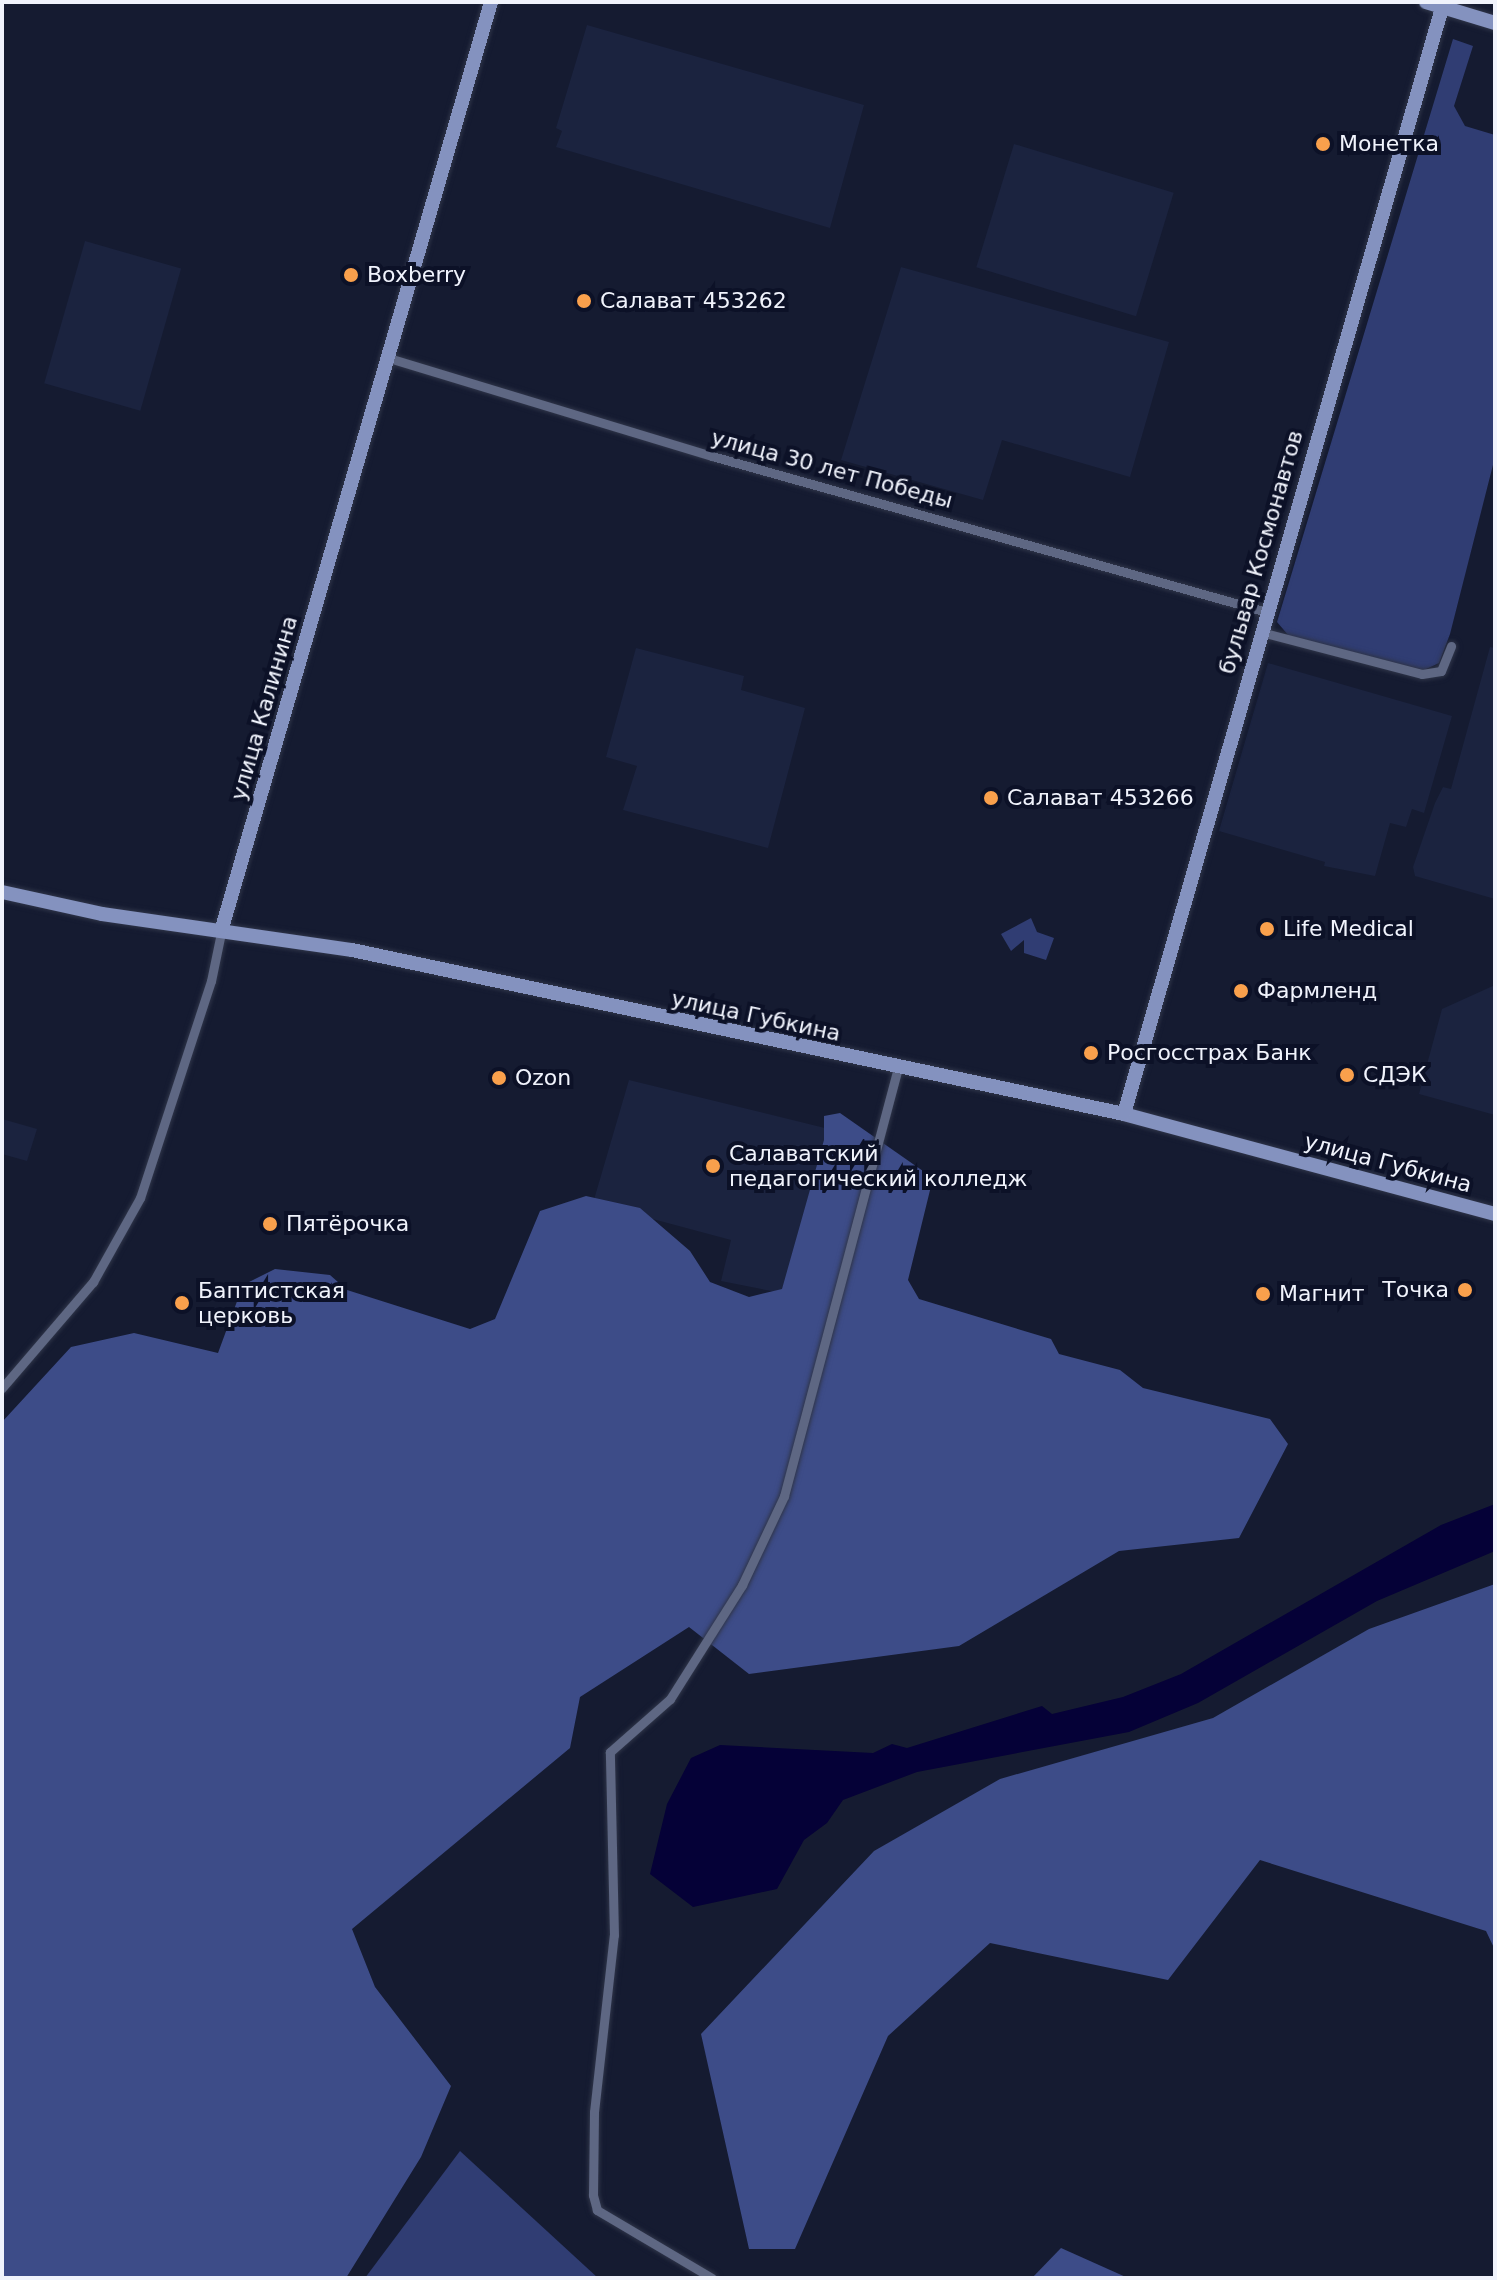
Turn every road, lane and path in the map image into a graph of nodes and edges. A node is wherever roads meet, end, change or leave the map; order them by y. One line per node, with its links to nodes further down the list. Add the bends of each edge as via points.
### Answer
1 (491, 2): 5 (street, улица Калинина)
2 (1426, 2): 3 (street)
3 (1443, 5): 4 (street); 6 (street, бульвар Космонавтов)
4 (1495, 23)
5 (389, 358): 6 (street, улица 30 лет Победы, via 712,456); 10 (street, улица Калинина)
6 (1267, 612): 7 (street, бульвар Космонавтов)
7 (1261, 632): 8 (street, via 1422,674 1441,671); 12 (street, бульвар Космонавтов)
8 (1451, 646)
9 (2, 892): 10 (street, улица Губкина, via 102,914)
10 (222, 928): 11 (street, улица Губкина, via 352,950); 14 (street, улица Калинина, via 210,986 140,1198 93,1282)
11 (897, 1070): 12 (street, улица Губкина); 15 (street, via 784,1496 742,1585 670,1699 610,1752 614,1935 594,2112 593,2195 597,2210)
12 (1124, 1114): 13 (street, улица Губкина)
13 (1495, 1214)
14 (2, 1388)
15 (712, 2278)

